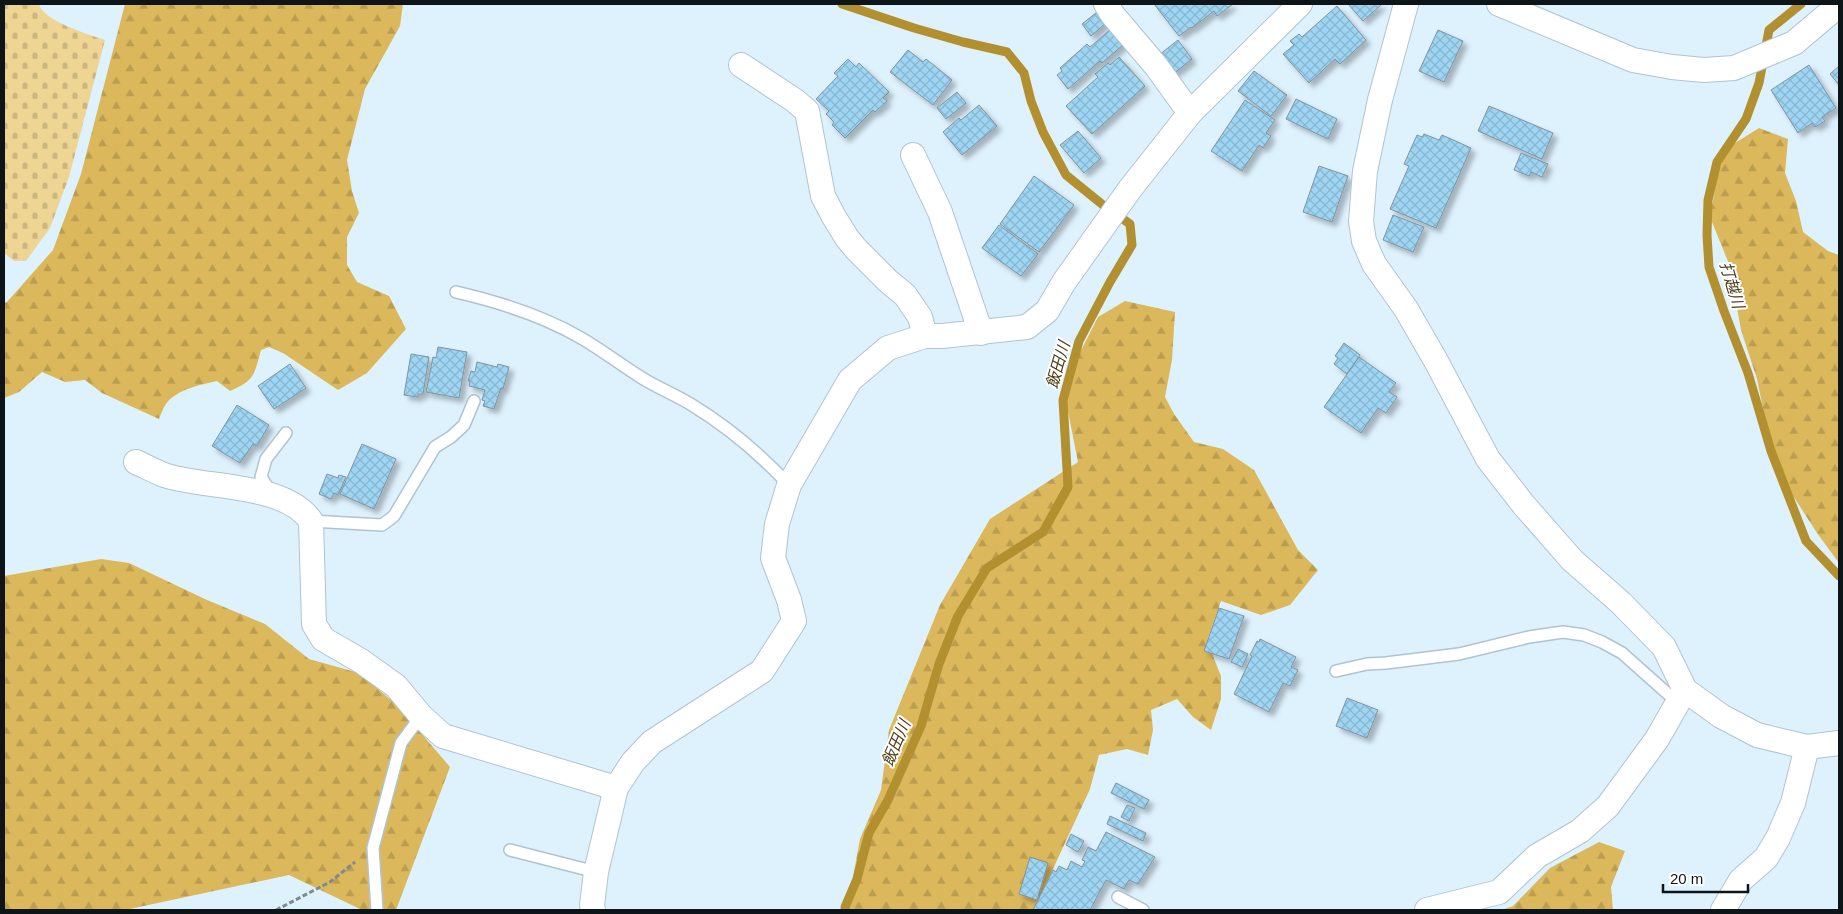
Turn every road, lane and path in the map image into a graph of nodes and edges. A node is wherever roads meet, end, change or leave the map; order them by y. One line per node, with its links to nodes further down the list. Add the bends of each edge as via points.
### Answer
1 (1106, 4): 7 (street)
2 (1300, 4): 7 (street)
3 (1406, 4): 19 (street, via 1365,171 1361,221 1364,241 1374,264 1406,309 1436,361 1488,459 1572,560 1664,647)
4 (1499, 4): 5 (street, via 1632,60 1704,70 1734,68 1794,43)
5 (1839, 5)
6 (740, 65): 11 (street, via 807,111 823,196 834,217 856,249 905,295 920,317)
7 (1190, 113): 10 (street, via 1130,189 1047,311 1027,327)
8 (913, 155): 10 (street, via 940,212)
9 (456, 292): 15 (lane, via 530,313 581,338 642,378 692,404 767,461)
10 (981, 332): 11 (street)
11 (925, 336): 15 (street, via 888,348 850,380)
12 (474, 402): 17 (lane, via 464,425 435,447 394,516 382,525)
13 (286, 433): 16 (lane, via 266,459 261,478)
14 (136, 462): 16 (street, via 164,475)
15 (789, 485): 23 (street, via 777,524 773,558 794,621 762,671 652,742 633,762)
16 (272, 495): 17 (street, via 304,512)
17 (311, 521): 20 (street, via 314,624 322,640 361,661 396,686)
18 (1336, 671): 19 (lane, via 1367,664 1459,654 1563,632 1602,642)
19 (1681, 696): 22 (street, via 1757,735); 32 (street, via 1657,739 1608,806 1580,831 1537,856 1498,892)
20 (421, 716): 23 (street, via 443,736); 24 (lane, via 402,742)
21 (1839, 743): 22 (street)
22 (1807, 746): 33 (street, via 1793,803 1778,838 1766,858 1741,880)
23 (616, 788): 26 (street)
24 (373, 848): 28 (path, via 330,882); 29 (lane)
25 (510, 850): 26 (lane)
26 (596, 872): 30 (street)
27 (1118, 896): 31 (lane)
28 (276, 910)
29 (377, 910)
30 (593, 910)
31 (1143, 910)
32 (1427, 910)
33 (1723, 910)

